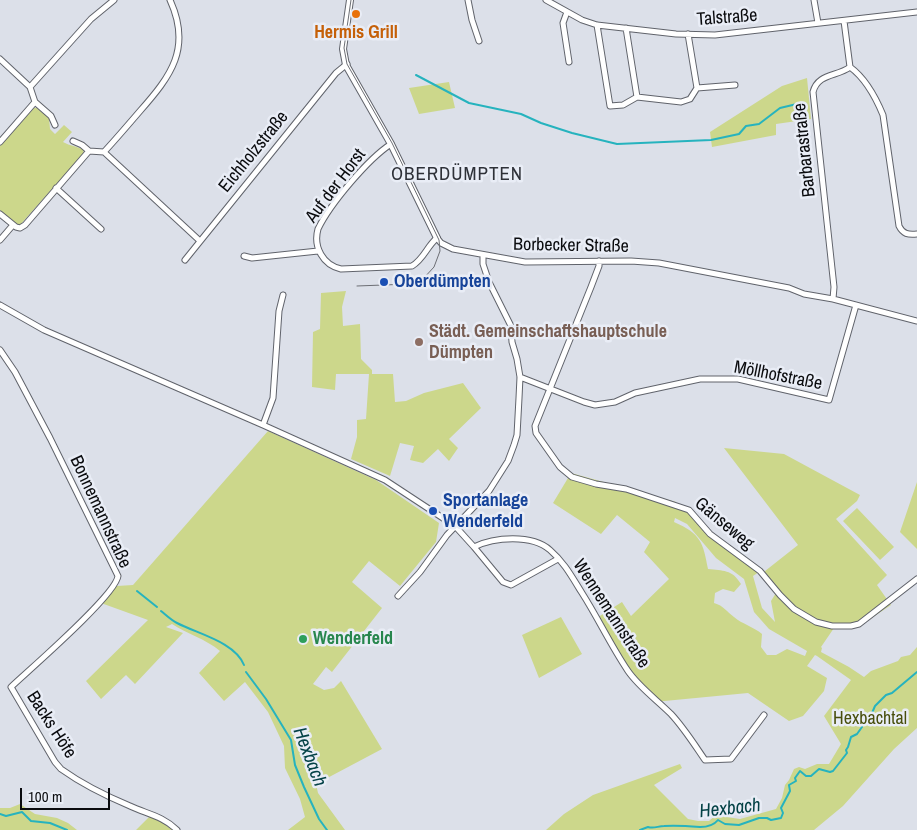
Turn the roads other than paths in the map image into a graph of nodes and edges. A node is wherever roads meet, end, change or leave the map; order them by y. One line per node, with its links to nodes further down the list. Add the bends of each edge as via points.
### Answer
1 (114, 0): 20 (street, via 91,19)
2 (170, 0): 29 (street, via 176,12 179,37 172,69 156,94)
3 (350, 0): 17 (street, via 343,49)
4 (468, 0): 14 (street)
5 (546, 0): 7 (street, Talstraße)
6 (814, 0): 10 (street)
7 (567, 12): 11 (street, Talstraße); 16 (street, via 563,23)
8 (917, 12): 9 (street, Talstraße)
9 (844, 21): 10 (street, Talstraße); 18 (street)
10 (818, 24): 13 (street, Talstraße, via 715,35)
11 (597, 25): 12 (street, Talstraße); 22 (street, via 610,106 623,105)
12 (626, 28): 13 (street, Talstraße); 22 (street)
13 (688, 34): 21 (street, Talstraße)
14 (479, 41)
15 (0, 59): 20 (street)
16 (568, 62)
17 (346, 64): 27 (street); 37 (street, Eichholzstraße)
18 (850, 67): 34 (street, via 858,73 883,115 899,226 905,234); 44 (street, Barbarastraße, via 822,78 813,92)
19 (735, 85): 21 (street)
20 (30, 87): 23 (street)
21 (697, 88): 22 (street, via 690,99 681,102)
22 (637, 97)
23 (35, 102): 24 (street); 25 (street)
24 (55, 125)
25 (0, 140)
26 (73, 141): 28 (street)
27 (391, 144): 35 (street); 38 (street, Auf der Horst, via 378,152 321,222 316,236)
28 (88, 151): 29 (street); 30 (street)
29 (104, 152): 37 (street)
30 (56, 188): 32 (street, via 20,228); 33 (street)
31 (0, 214): 32 (street)
32 (13, 225): 36 (street)
33 (101, 229)
34 (917, 234)
35 (437, 238): 38 (street, via 418,262 408,267 341,270 330,265); 39 (street, Borbecker Straße, via 449,248)
36 (0, 240)
37 (200, 241): 41 (street, Eichholzstraße)
38 (318, 251): 40 (street, via 252,258)
39 (483, 255): 42 (street, Borbecker Straße, via 538,263); 49 (street, via 489,282 511,326)
40 (244, 256)
41 (185, 260)
42 (599, 261): 44 (street, Borbecker Straße, via 659,263); 50 (street)
43 (284, 295): 51 (street, via 273,398)
44 (833, 299): 46 (street, Borbecker Straße)
45 (0, 305): 51 (street, via 44,330)
46 (856, 305): 47 (street, Borbecker Straße); 50 (street, Möllhofstraße, via 829,400 738,379 700,379 596,405)
47 (917, 320)
48 (0, 350): 57 (street, Bonnemannstraße, via 16,372 118,576 114,587 91,612)
49 (520, 377): 50 (street, Möllhofstraße); 52 (street, via 517,435 508,461 489,490)
50 (549, 388): 55 (street, Gänseweg, via 535,426 536,433 560,467 572,477 626,489 689,510 710,534 760,571 794,609 816,622 832,626 859,624)
51 (264, 425): 52 (street, via 385,480)
52 (455, 526): 53 (street, Wennemannstraße); 56 (street)
53 (474, 547): 54 (street, Wennemannstraße, via 503,538 528,541 550,549); 54 (street, Wennemannstraße, via 503,582 511,586)
54 (558, 559): 58 (street, Wennemannstraße, via 629,673 672,715 705,760 730,759)
55 (917, 579)
56 (398, 596)
57 (11, 687): 59 (street, Backs Höfe, via 62,769 114,799 165,819)
58 (764, 715)
59 (177, 830)

